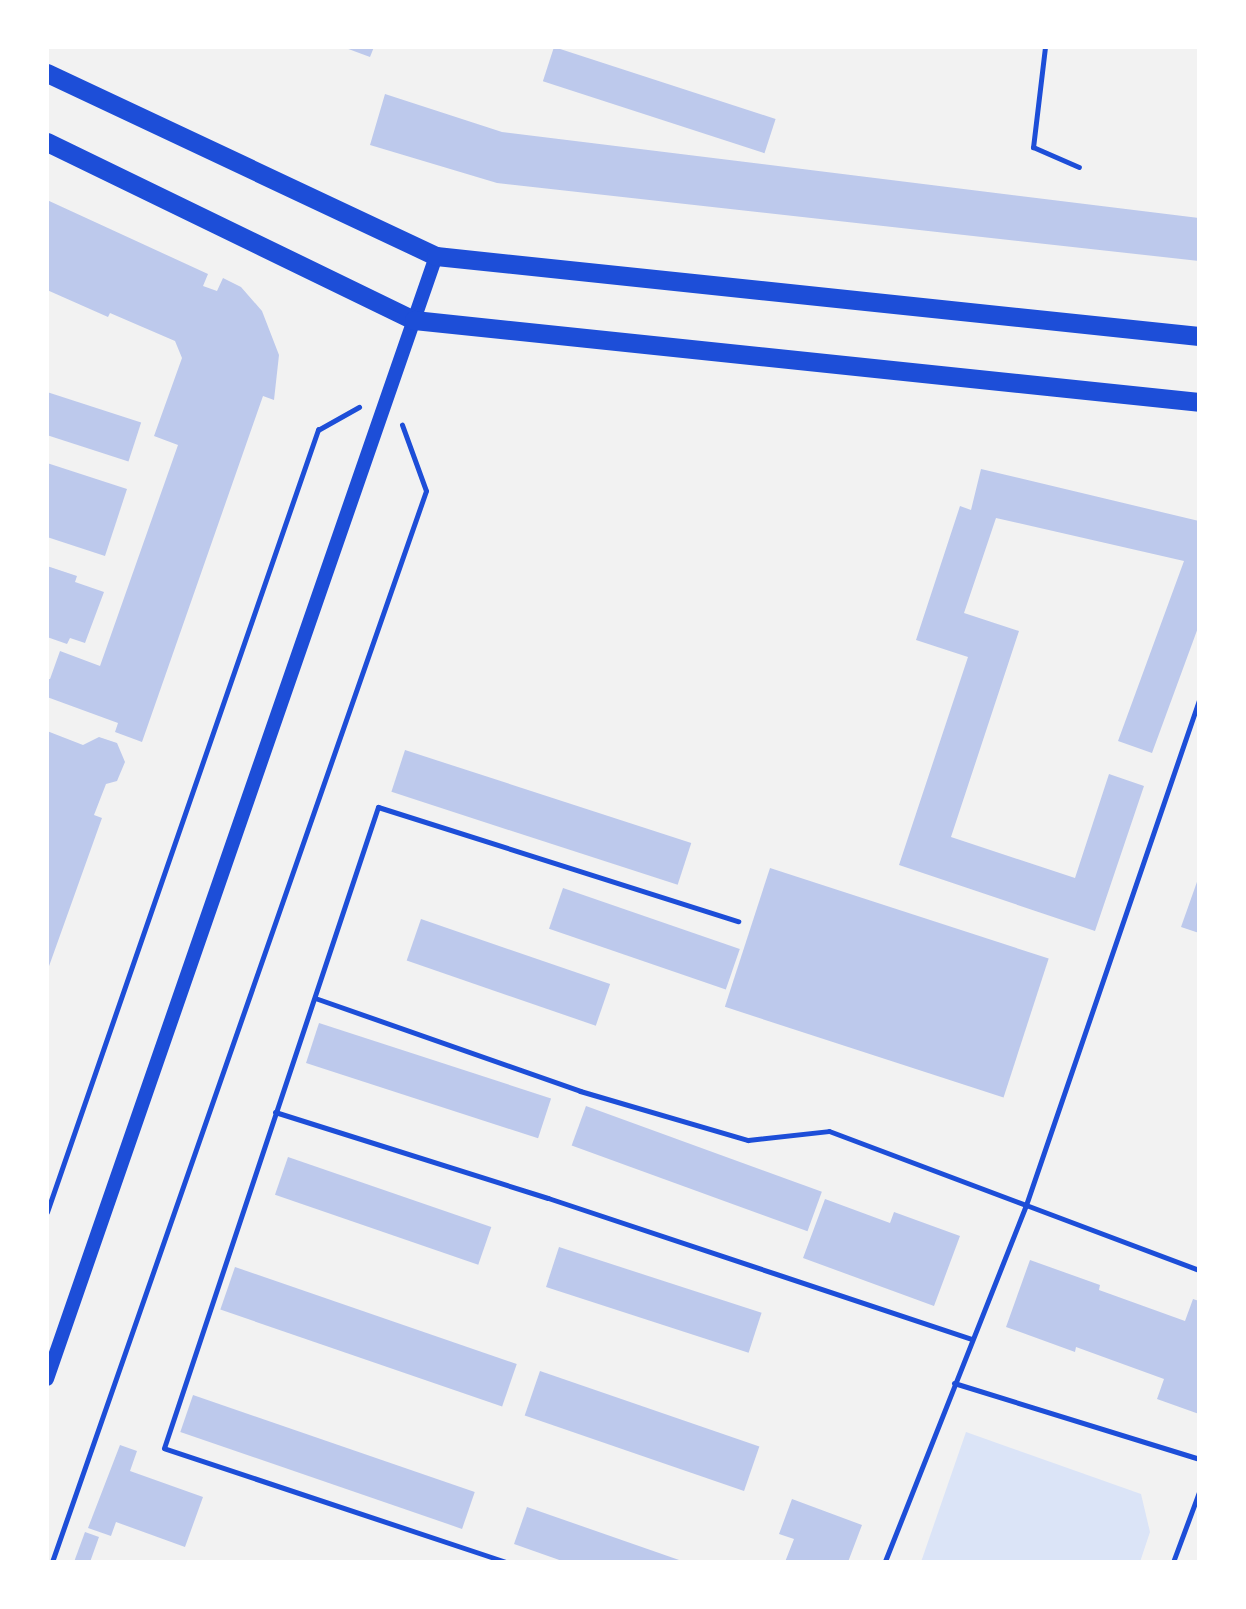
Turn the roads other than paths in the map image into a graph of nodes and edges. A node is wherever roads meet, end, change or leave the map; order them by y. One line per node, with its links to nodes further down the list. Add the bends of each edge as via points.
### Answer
1 (1045, 47): 4 (lane, via 1033,147)
2 (47, 73): 5 (highway)
3 (47, 142): 6 (highway)
4 (1079, 167)
5 (436, 256): 6 (main road); 7 (highway)
6 (414, 320): 8 (highway); 16 (main road)
7 (1199, 336)
8 (1199, 402)
9 (1199, 700): 13 (lane)
10 (738, 921): 11 (lane, via 378,807)
11 (314, 998): 12 (lane); 13 (lane, via 580,1091 748,1140 829,1131)
12 (275, 1112): 15 (lane); 20 (lane, via 164,1448)
13 (1026, 1205): 14 (lane); 15 (lane)
14 (1199, 1270)
15 (971, 1339): 17 (lane)
16 (47, 1379)
17 (954, 1383): 18 (lane); 21 (lane)
18 (1199, 1459)
19 (1199, 1492): 22 (lane)
20 (506, 1562)
21 (886, 1562)
22 (1173, 1562)

